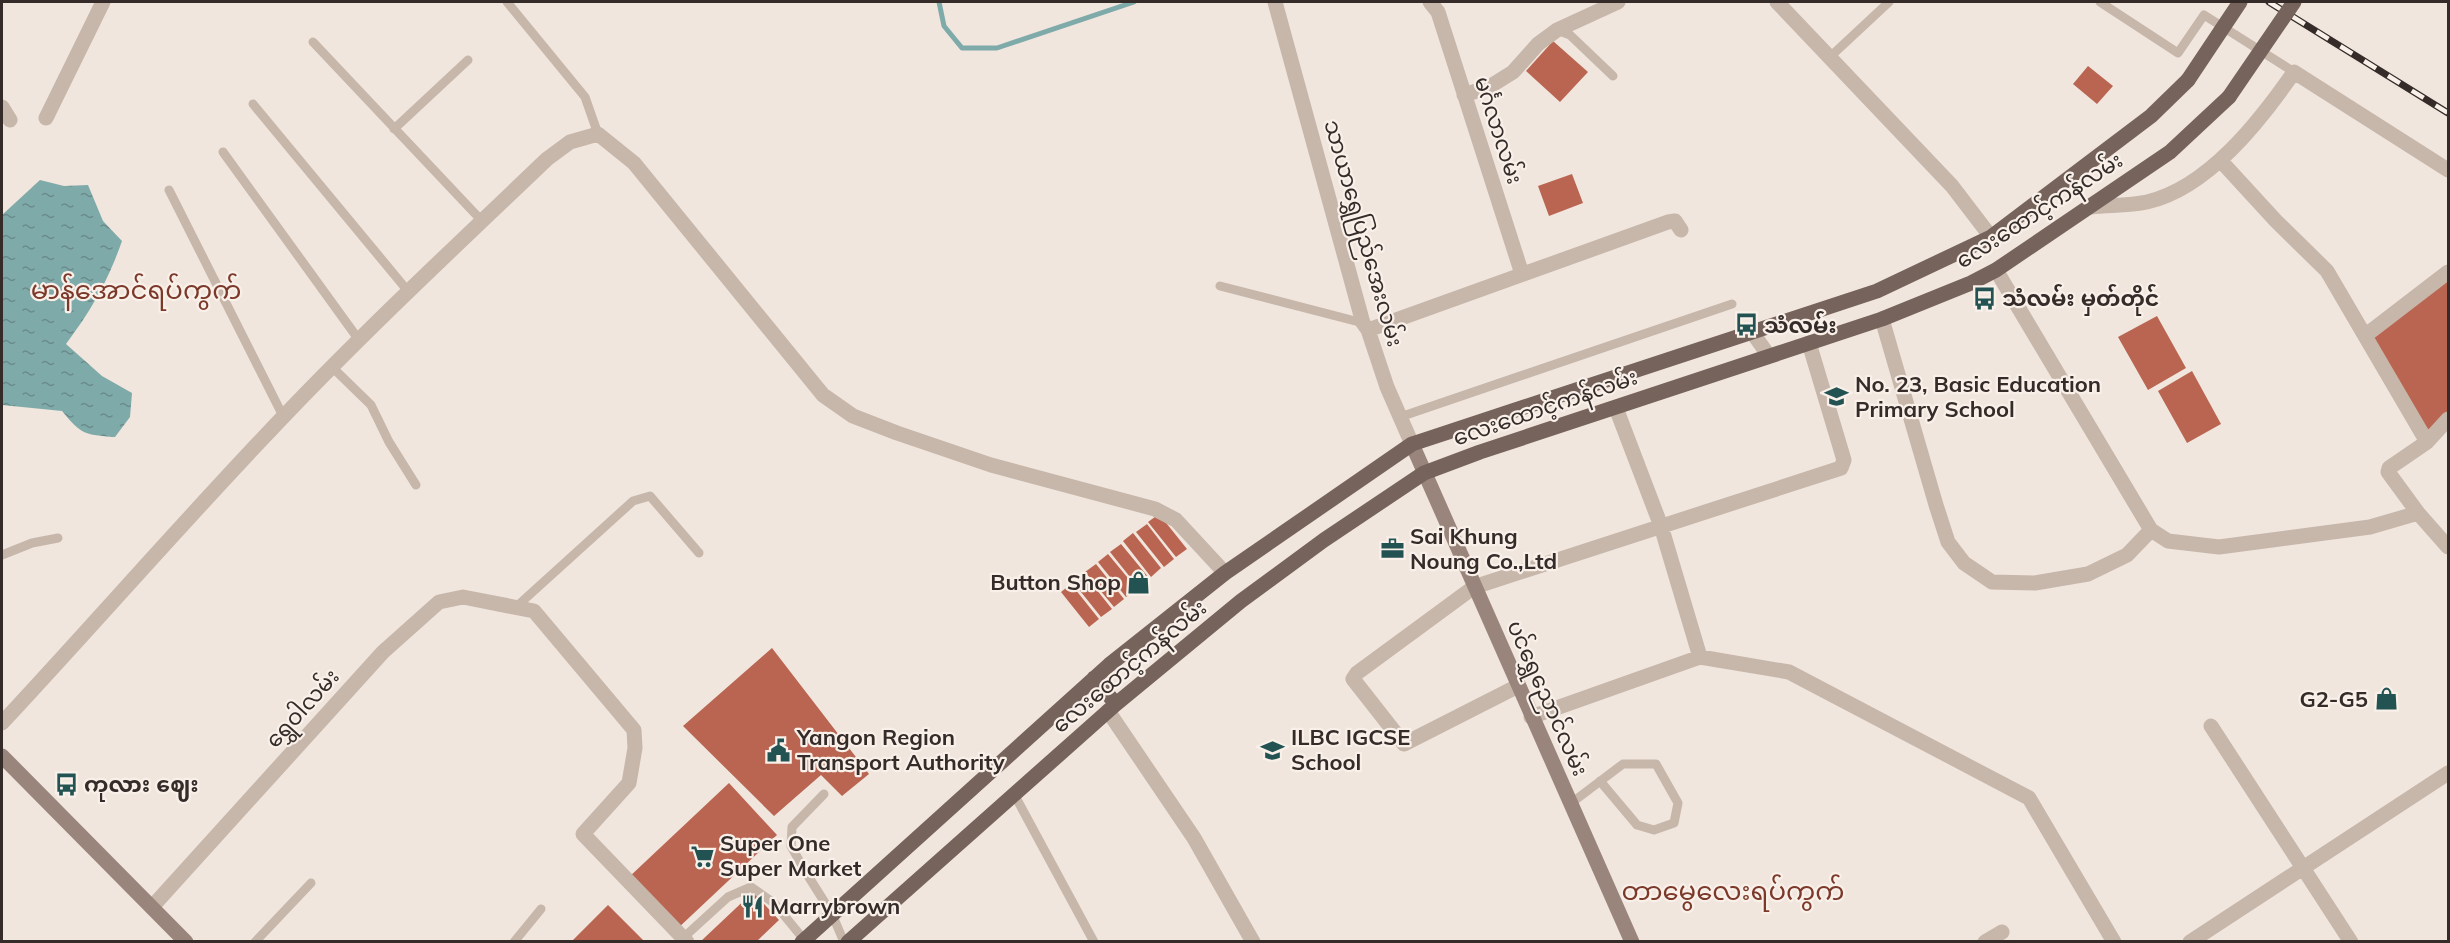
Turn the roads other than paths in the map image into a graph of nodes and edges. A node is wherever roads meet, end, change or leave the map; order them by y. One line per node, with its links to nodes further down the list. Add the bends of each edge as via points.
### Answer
1 (104, 2): 19 (street)
2 (508, 2): 21 (lane, via 585,98)
3 (1275, 2): 37 (street, သာယာရွှေပြည်အေးလမ်း)
4 (1430, 2): 17 (street, မင်္ဂလာလမ်း, via 1438,12)
5 (1618, 2): 11 (street)
6 (1777, 2): 13 (street)
7 (1889, 2): 13 (lane)
8 (2100, 2): 15 (lane, via 2178,53 2204,15)
9 (2240, 2): 29 (main road, လေးထောင့်ကန်လမ်း, bridge, via 2188,80 2151,116)
10 (2294, 2): 26 (main road, လေးထောင့်ကန်လမ်း, bridge, via 2229,97 2170,152)
11 (1557, 30): 16 (lane, via 1570,35); 17 (street, via 1513,72 1489,87)
12 (313, 42): 20 (lane)
13 (1831, 56): 29 (street, via 1952,186)
14 (468, 60): 20 (lane)
15 (2294, 72): 23 (street, via 2265,113); 24 (street)
16 (1613, 76)
17 (1464, 95): 32 (street, မင်္ဂလာလမ်း)
18 (253, 104): 34 (lane)
19 (46, 118)
20 (394, 129): 27 (lane)
21 (598, 134): 27 (street, via 570,142 547,159); 61 (street, via 634,163 823,395 853,416 991,465 1155,509 1176,520)
22 (224, 152): 40 (lane)
23 (2220, 160): 26 (street, via 2188,184 2147,202); 39 (street, via 2327,271)
24 (2448, 170)
25 (169, 190): 47 (lane)
26 (2091, 207): 30 (main road, လေးထောင့်ကန်လမ်း)
27 (482, 221): 34 (street)
28 (1681, 230): 32 (street, via 1675,221 1668,222)
29 (1991, 237): 38 (main road, လေးထောင့်ကန်လမ်း, via 1877,291)
30 (1996, 270): 36 (main road, လေးထောင့်ကန်လမ်း); 56 (street)
31 (2448, 272): 39 (street)
32 (1522, 274): 37 (street)
33 (1220, 286): 37 (lane)
34 (407, 290): 40 (street)
35 (1732, 304): 48 (lane)
36 (1882, 319): 41 (main road, လေးထောင့်ကန်လမ်း); 56 (street, via 1948,542 1964,563 1992,582 2035,583 2088,574 2127,555)
37 (1366, 326): 48 (street, သာယာရွှေပြည်အေးလမ်း)
38 (1752, 332): 42 (street); 44 (main road, လေးထောင့်ကန်လမ်း)
39 (2366, 335): 50 (street)
40 (359, 340): 43 (street)
41 (1809, 343): 42 (main road, လေးထောင့်ကန်လမ်း); 55 (street, via 1844,465)
42 (1769, 356): 45 (main road, လေးထောင့်ကန်လမ်း)
43 (332, 367): 47 (street); 53 (lane, via 371,405)
44 (1628, 374): 45 (main road); 51 (main road, လေးထောင့်ကန်လမ်း)
45 (1637, 400): 46 (main road, လေးထောင့်ကန်လမ်း)
46 (1616, 408): 52 (main road, လေးထောင့်ကန်လမ်း); 55 (street)
47 (284, 416): 69 (street)
48 (1400, 417): 51 (street, သာယာရွှေပြည်အေးလမ်း)
49 (2448, 419): 50 (street)
50 (2427, 442): 54 (street, via 2388,472)
51 (1412, 444): 52 (street, သာယာရွှေပြည်အေးလမ်း); 61 (main road, လေးထောင့်ကန်လမ်း)
52 (1424, 473): 62 (street, ပင်ရွှေညောင်လမ်း); 67 (main road, လေးထောင့်ကန်လမ်း, via 1241,601)
53 (416, 485)
54 (2418, 513): 56 (street, via 2370,527 2219,547 2168,541); 58 (street)
55 (1661, 526): 62 (street); 64 (street)
56 (2151, 530)
57 (58, 538): 60 (lane)
58 (2448, 547)
59 (699, 553): 63 (lane, via 650,496 641,498)
60 (2, 555)
61 (1225, 573): 65 (main road, လေးထောင့်ကန်လမ်း)
62 (1474, 587): 66 (street, ပင်ရွှေညောင်လမ်း); 66 (street, via 1353,679 1404,744)
63 (516, 607): 79 (street, ရွှေဝါလမ်း, via 463,597 439,602 383,652); 83 (street, ရွှေဝါလမ်း, via 534,610 634,730 629,783 582,833)
64 (1700, 657): 68 (street); 93 (street, via 1789,672 2029,798)
65 (1094, 678): 67 (main road); 81 (main road, လေးထောင့်ကန်လမ်း)
66 (1518, 686): 68 (street, ပင်ရွှေညောင်လမ်း)
67 (1112, 707): 75 (main road, လေးထောင့်ကန်လမ်း); 91 (street, via 1194,838)
68 (1531, 717): 76 (street, ပင်ရွှေညောင်လမ်း)
69 (2, 723)
70 (2211, 726): 77 (street)
71 (2, 756): 79 (street)
72 (2448, 773): 77 (street)
73 (1600, 781): 73 (lane, via 1637,825 1654,830 1674,823 1678,803 1656,764 1623,764); 76 (lane)
74 (824, 794): 81 (lane, via 792,827 791,846)
75 (1014, 794): 84 (main road, လေးထောင့်ကန်လမ်း); 90 (lane)
76 (1570, 804): 86 (street, ပင်ရွှေညောင်လမ်း)
77 (2303, 867): 94 (street); 95 (street)
78 (311, 883): 88 (lane)
79 (152, 908): 87 (street)
80 (541, 909): 89 (lane)
81 (832, 914): 84 (lane); 85 (main road, လေးထောင့်ကန်လမ်း)
82 (2002, 932): 92 (street)
83 (685, 940): 85 (lane, via 728,897 752,887 774,903)
84 (851, 940)
85 (804, 941)
86 (1631, 941)
87 (186, 942)
88 (255, 942)
89 (514, 942)
90 (1094, 942)
91 (1252, 942)
92 (1984, 942)
93 (2114, 942)
94 (2190, 942)
95 (2351, 942)

